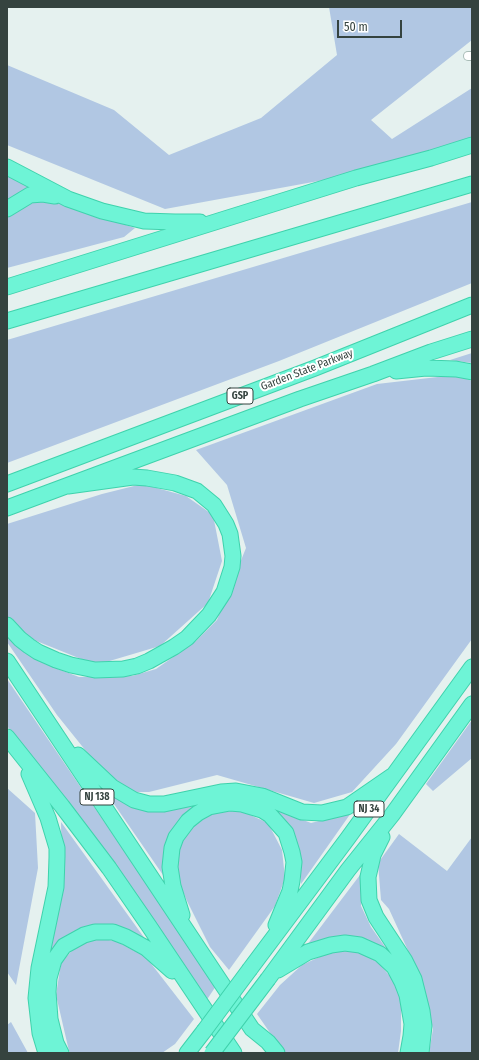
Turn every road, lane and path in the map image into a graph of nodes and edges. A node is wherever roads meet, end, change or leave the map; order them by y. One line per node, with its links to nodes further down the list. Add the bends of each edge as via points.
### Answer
1 (472, 145): 6 (highway)
2 (7, 167): 4 (highway)
3 (472, 184): 9 (highway)
4 (68, 199): 5 (highway, via 36,194); 6 (highway, via 102,211 144,221)
5 (7, 209)
6 (218, 221): 7 (highway)
7 (7, 287)
8 (472, 305): 13 (highway, Garden State Parkway / GSP, via 315,368)
9 (7, 321)
10 (472, 339): 12 (highway)
11 (472, 372): 12 (highway, via 426,368)
12 (373, 374): 14 (highway)
13 (7, 484)
14 (68, 486): 15 (highway); 16 (highway, via 133,477 175,483 201,494 214,504 230,534 232,561 224,592 209,615 186,638 155,658 123,669 95,670 56,660 29,646)
15 (7, 508)
16 (7, 625)
17 (7, 661): 20 (highway, NJ 138)
18 (472, 667): 23 (highway, NJ 34)
19 (472, 704): 24 (highway, NJ 34)
20 (54, 731): 23 (highway, via 108,785 134,800 149,804 164,804 236,791 262,796 302,812 322,813 347,807); 25 (highway, NJ 138)
21 (7, 737): 22 (highway, NJ 138)
22 (18, 751): 28 (highway, NJ 138, via 109,868); 31 (highway, via 48,818 57,848 56,887 39,968 36,998 37,1017)
23 (392, 776): 26 (highway, NJ 34)
24 (392, 815): 27 (highway, NJ 34); 39 (highway, via 373,855 368,877 368,892 373,912 405,960 414,979 424,1026)
25 (188, 933): 26 (highway, via 171,872 171,855 176,837 188,821 209,807 230,803 249,805 270,815 286,833 294,862 290,891); 29 (highway, NJ 138)
26 (264, 950): 30 (highway, NJ 34, bridge)
27 (270, 976): 34 (highway, NJ 34, bridge); 38 (highway, via 308,952 331,945 360,945 380,954 399,974 407,995 412,1024)
28 (189, 986): 32 (highway, via 153,953 126,937 104,931 79,937 58,953 49,978 50,1019); 35 (highway, NJ 138)
29 (252, 1029): 36 (highway); 37 (highway)
30 (191, 1048): 33 (highway)
31 (46, 1053)
32 (61, 1053)
33 (181, 1053)
34 (212, 1053)
35 (234, 1053)
36 (268, 1053)
37 (277, 1053)
38 (408, 1053)
39 (421, 1053)

